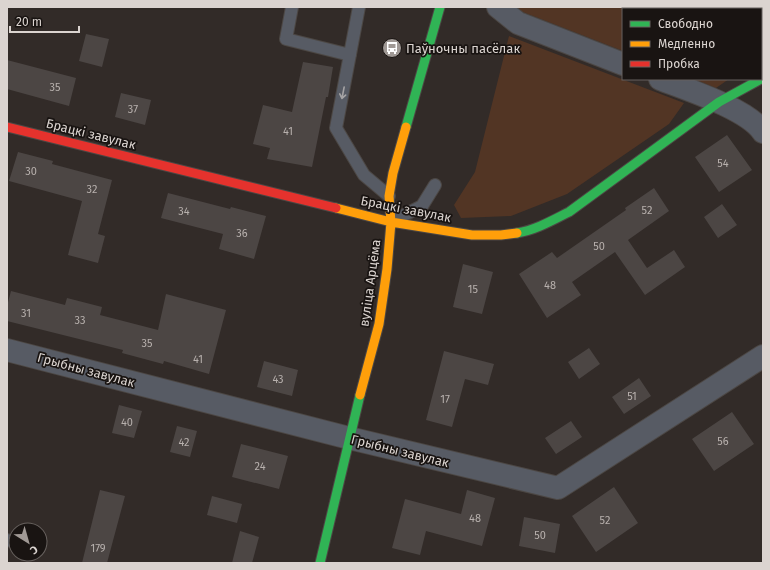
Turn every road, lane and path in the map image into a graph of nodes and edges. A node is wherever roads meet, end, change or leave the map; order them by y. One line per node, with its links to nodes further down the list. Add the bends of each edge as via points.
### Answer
1 (292, 7): 5 (lane, via 286,39)
2 (359, 7): 5 (lane)
3 (440, 7): 13 (street, вуліца Арцёма, via 393,173)
4 (498, 7): 6 (street, via 518,23)
5 (350, 55): 13 (lane, one-way to 13, via 336,128 364,175)
6 (622, 64)
7 (663, 80): 9 (street)
8 (759, 80): 9 (street, Брацкі завулак)
9 (719, 102): 11 (street, via 744,115); 14 (street, Брацкі завулак, via 569,212 546,224 524,232 472,235)
10 (7, 126): 14 (street, Брацкі завулак)
11 (763, 132)
12 (435, 185): 14 (lane, via 422,206)
13 (389, 196): 14 (street, вуліца Арцёма)
14 (391, 222): 17 (street, вуліца Арцёма, via 388,269 379,324)
15 (7, 350): 17 (street, Грыбны завулак)
16 (763, 356): 17 (street, Грыбны завулак, via 558,488)
17 (349, 438): 18 (street, вуліца Арцёма)
18 (320, 563)

